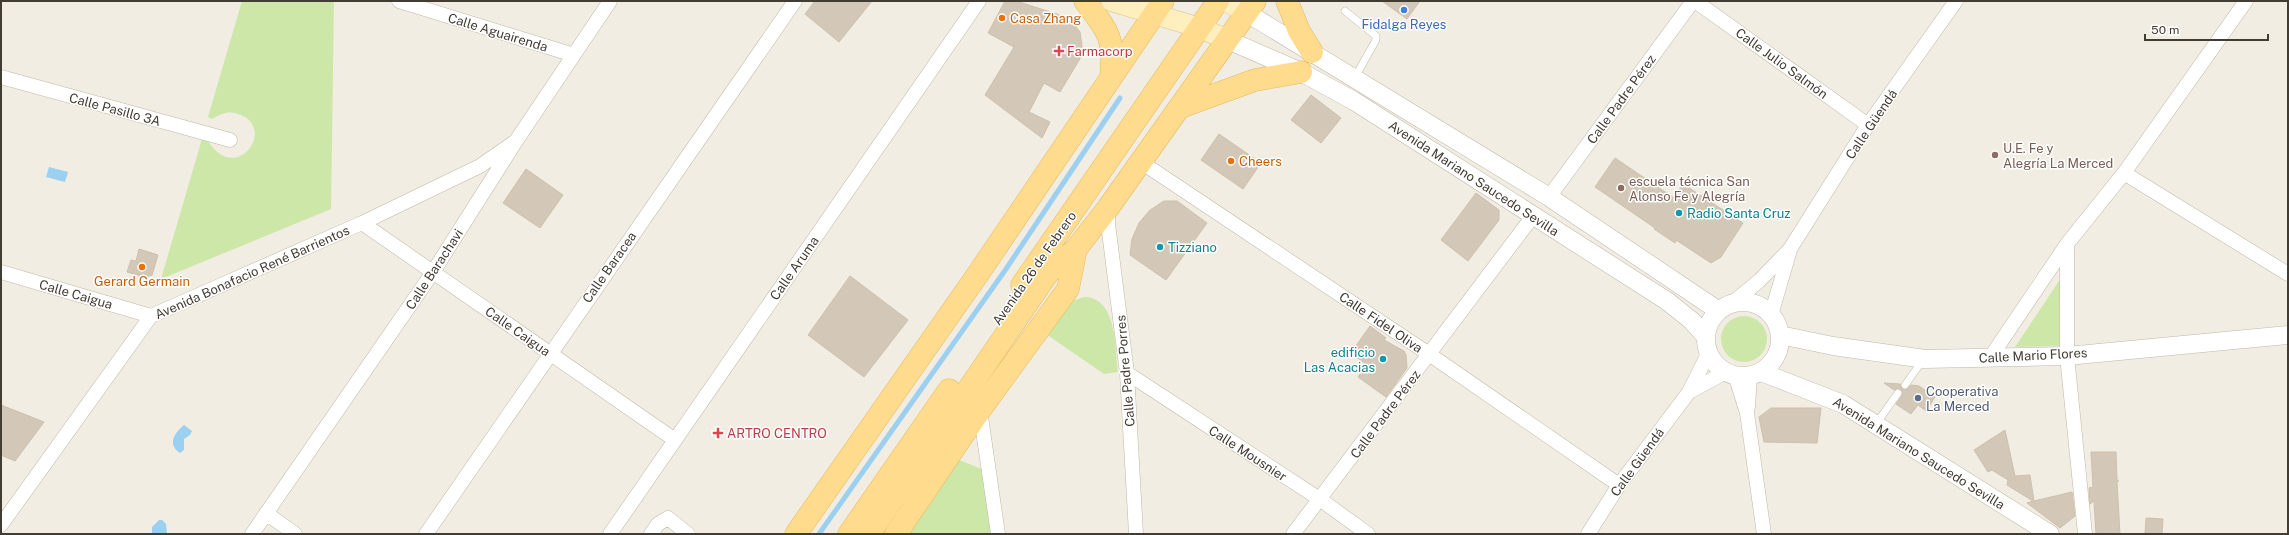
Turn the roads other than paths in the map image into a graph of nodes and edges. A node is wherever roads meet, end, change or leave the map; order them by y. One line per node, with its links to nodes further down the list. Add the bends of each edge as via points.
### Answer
1 (400, 1): 19 (street, Calle Aguairenda)
2 (610, 1): 19 (street, Calle Barachavi)
3 (794, 1): 46 (street, Calle Baracea)
4 (979, 1): 58 (street, Calle Aruma)
5 (1085, 1): 22 (main road, via 1108,33 1112,44)
6 (1111, 1): 14 (main road)
7 (1218, 1): 16 (main road, Avenida 26 de Febrero)
8 (1226, 1): 13 (main road)
9 (1288, 1): 18 (main road, via 1299,31)
10 (1694, 1): 25 (street, Calle Julio Salmón); 30 (street, Calle Padre Pérez)
11 (1956, 1): 25 (street, Calle Güendá)
12 (2246, 1): 29 (street)
13 (1251, 7): 17 (main road, Avenida 26 de Febrero); 18 (street, Avenida Mariano Saucedo Sevilla)
14 (1159, 8): 16 (main road); 22 (main road)
15 (1344, 11): 23 (lane, via 1376,36)
16 (1200, 28): 17 (main road); 72 (main road, Avenida 26 de Febrero)
17 (1228, 40): 20 (street, Avenida Mariano Saucedo Sevilla); 24 (main road, Avenida 26 de Febrero)
18 (1312, 52): 23 (street, Avenida Mariano Saucedo Sevilla)
19 (574, 56): 27 (street, Calle Barachavi)
20 (1301, 72): 24 (main road, via 1255,80); 32 (street, Avenida Mariano Saucedo Sevilla, via 1354,101)
21 (1, 77): 26 (street, Calle Pasillo 3A)
22 (1111, 77): 71 (main road, via 978,274)
23 (1355, 77): 30 (street, Avenida Mariano Saucedo Sevilla)
24 (1181, 107): 28 (main road, Avenida 26 de Febrero)
25 (1868, 125): 36 (street, Calle Güendá)
26 (230, 140)
27 (516, 141): 33 (street, Avenida Bonafacio René Barrientos, via 480,166); 38 (street, Calle Barachavi)
28 (1141, 162): 31 (main road, Avenida 26 de Febrero); 47 (street, Calle Fidel Oliva)
29 (2124, 173): 34 (street); 39 (street)
30 (1549, 197): 40 (street, Avenida Mariano Saucedo Sevilla)
31 (1108, 208): 35 (main road, Avenida 26 de Febrero); 51 (street, Calle Padre Porres)
32 (1533, 216): 45 (street, Avenida Mariano Saucedo Sevilla, via 1667,301 1692,321); 47 (street, Calle Padre Pérez)
33 (362, 223): 38 (street, Calle Caigua); 42 (street, Avenida Bonafacio René Barrientos)
34 (2067, 244): 48 (street); 50 (street)
35 (1076, 249): 56 (main road, Avenida 26 de Febrero, via 1068,289); 60 (main road, Avenida 26 de Febrero, via 1048,273)
36 (1790, 249): 40 (street, Calle Güendá, via 1759,281); 41 (street, Calle Güendá)
37 (1, 272): 42 (street, Calle Caigua)
38 (433, 272): 46 (street, Calle Caigua); 63 (street, Calle Barachavi)
39 (2288, 274)
40 (1725, 308): 41 (street, via 1752,304); 45 (street, via 1709,326)
41 (1771, 315): 43 (street)
42 (151, 316): 64 (street, Avenida Bonafacio René Barrientos)
43 (1780, 334): 49 (street, Calle Mario Flores, via 1833,346); 52 (street, via 1778,353 1771,364)
44 (2288, 335): 48 (street, Calle Mario Flores)
45 (1708, 345): 52 (street, via 1717,365); 54 (street, Calle Güendá)
46 (550, 353): 58 (street, Calle Caigua); 67 (street, Calle Baracea)
47 (1429, 354): 61 (street, Calle Fidel Oliva); 62 (street, Calle Padre Pérez)
48 (2067, 356): 50 (street, Calle Mario Flores); 82 (street)
49 (1925, 358): 50 (street, Calle Mario Flores); 53 (lane)
50 (1990, 358)
51 (1127, 374): 62 (street, Calle Mousnier); 76 (street, Calle Padre Porres)
52 (1743, 374): 54 (street, Calle Güendá); 57 (street, Avenida Mariano Saucedo Sevilla, via 1833,399); 80 (street)
53 (1905, 385)
54 (1689, 392): 61 (street, Calle Güendá)
55 (1898, 393): 57 (lane)
56 (980, 410): 59 (main road, Avenida 26 de Febrero); 75 (street)
57 (1876, 424): 81 (street, Avenida Mariano Saucedo Sevilla)
58 (675, 440): 68 (street, Calle Aruma)
59 (958, 442): 60 (main road); 74 (main road, Avenida 26 de Febrero)
60 (905, 482): 73 (main road, Avenida 26 de Febrero)
61 (1619, 485): 79 (street, Calle Güendá)
62 (1321, 500): 77 (street, Calle Padre Pérez); 78 (street, Calle Mousnier)
63 (266, 513): 65 (street, Calle Barachavi); 66 (street)
64 (1, 525)
65 (252, 534)
66 (295, 534)
67 (426, 534)
68 (610, 534)
69 (651, 534): 70 (street, via 658,524 668,518)
70 (688, 534)
71 (796, 534)
72 (849, 534)
73 (869, 534)
74 (896, 534)
75 (998, 534)
76 (1136, 534)
77 (1293, 534)
78 (1368, 534)
79 (1588, 534)
80 (1764, 534)
81 (2050, 534)
82 (2085, 534)

